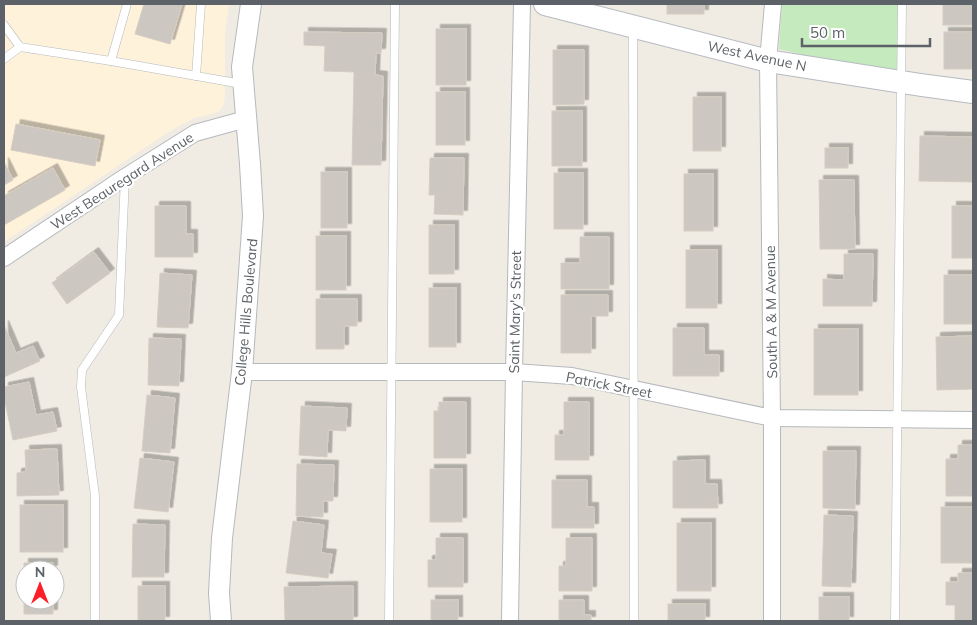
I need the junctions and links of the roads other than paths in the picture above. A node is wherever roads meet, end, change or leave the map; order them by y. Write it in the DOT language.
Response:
graph roads {
  1 [pos="127,4"];
  2 [pos="201,4"];
  3 [pos="250,4"];
  4 [pos="395,4"];
  5 [pos="522,4"];
  6 [pos="545,4"];
  7 [pos="773,4"];
  8 [pos="902,4"];
  9 [pos="4,24"];
  10 [pos="633,26"];
  11 [pos="20,47"];
  12 [pos="4,59"];
  13 [pos="111,61"];
  14 [pos="768,61"];
  15 [pos="196,76"];
  16 [pos="901,82"];
  17 [pos="244,84"];
  18 [pos="973,92"];
  19 [pos="246,119"];
  20 [pos="125,177"];
  21 [pos="4,258"];
  22 [pos="242,372"];
  23 [pos="391,372"];
  24 [pos="514,372"];
  25 [pos="634,389"];
  26 [pos="772,418"];
  27 [pos="898,419"];
  28 [pos="973,420"];
  29 [pos="94,621"];
  30 [pos="221,621"];
  31 [pos="389,621"];
  32 [pos="510,621"];
  33 [pos="634,621"];
  34 [pos="772,621"];
  35 [pos="895,621"];
  1 -- 13 [label="lane"];
  2 -- 15 [label="lane"];
  3 -- 17 [label="street, College Hills Boulevard"];
  4 -- 23 [label="lane"];
  5 -- 24 [label="street, Saint Mary's Street"];
  6 -- 10 [label="main road, West Avenue N"];
  7 -- 14 [label="street, South A & M Avenue"];
  8 -- 16 [label="lane"];
  9 -- 11 [label="lane"];
  10 -- 14 [label="main road, West Avenue N"];
  10 -- 25 [label="lane"];
  11 -- 12 [label="lane"];
  11 -- 13 [label="lane"];
  13 -- 15 [label="lane"];
  14 -- 16 [label="main road, West Avenue N"];
  14 -- 26 [label="street, South A & M Avenue"];
  15 -- 17 [label="lane"];
  16 -- 18 [label="main road, West Avenue N"];
  16 -- 27 [label="lane"];
  17 -- 19 [label="street, College Hills Boulevard"];
  19 -- 20 [label="street, West Beauregard Avenue"];
  19 -- 22 [label="street, College Hills Boulevard"];
  20 -- 21 [label="street, West Beauregard Avenue"];
  20 -- 29 [label="lane"];
  22 -- 23 [label="street, Patrick Street"];
  22 -- 30 [label="street, College Hills Boulevard"];
  23 -- 24 [label="street, Patrick Street"];
  23 -- 31 [label="lane"];
  24 -- 25 [label="street, Patrick Street"];
  24 -- 32 [label="street, Saint Mary's Street"];
  25 -- 26 [label="street, Patrick Street"];
  25 -- 33 [label="lane"];
  26 -- 27 [label="street, Patrick Street"];
  26 -- 34 [label="street, South A & M Avenue"];
  27 -- 28 [label="street, Patrick Street"];
  27 -- 35 [label="lane"];
}
